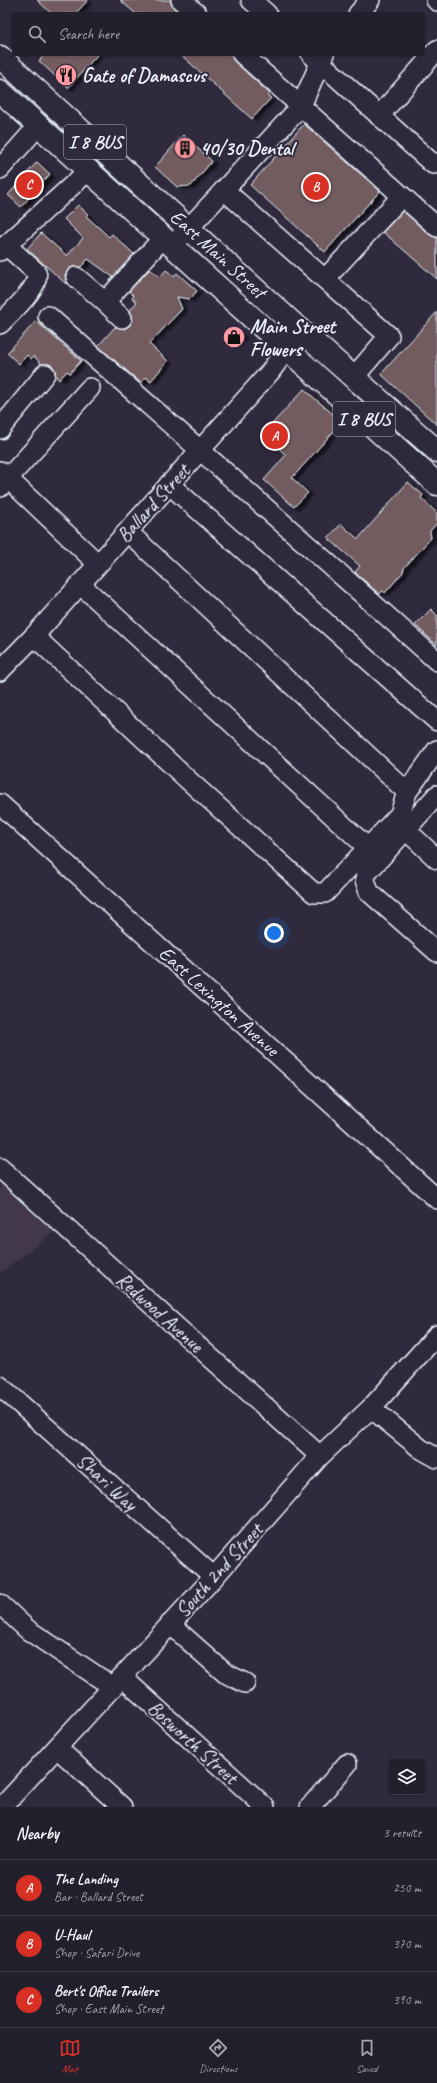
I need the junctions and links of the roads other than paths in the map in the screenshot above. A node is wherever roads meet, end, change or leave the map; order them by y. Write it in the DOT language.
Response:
graph roads {
  1 [pos="182,0"];
  2 [pos="370,0"];
  3 [pos="195,12"];
  4 [pos="360,12"];
  5 [pos="437,50"];
  6 [pos="244,56"];
  7 [pos="0,57"];
  8 [pos="318,57"];
  9 [pos="0,91"];
  10 [pos="301,106"];
  11 [pos="379,116"];
  12 [pos="38,126"];
  13 [pos="437,164"];
  14 [pos="0,169"];
  15 [pos="88,171"];
  16 [pos="224,190"];
  17 [pos="402,196"];
  18 [pos="437,227"];
  19 [pos="190,228"];
  20 [pos="167,243"];
  21 [pos="3,248"];
  22 [pos="76,277"];
  23 [pos="325,279"];
  24 [pos="105,302"];
  25 [pos="48,316"];
  26 [pos="122,318"];
  27 [pos="0,324"];
  28 [pos="300,330"];
  29 [pos="287,349"];
  30 [pos="45,374"];
  31 [pos="354,377"];
  32 [pos="90,388"];
  33 [pos="0,429"];
  34 [pos="200,451"];
  35 [pos="437,451"];
  36 [pos="3,479"];
  37 [pos="169,484"];
  38 [pos="437,484"];
  39 [pos="128,532"];
  40 [pos="98,564"];
  41 [pos="80,584"];
  42 [pos="34,636"];
  43 [pos="437,661"];
  44 [pos="0,671"];
  45 [pos="437,721"];
  46 [pos="437,750"];
  47 [pos="407,792"];
  48 [pos="435,801"];
  49 [pos="0,804"];
  50 [pos="406,830"];
  51 [pos="368,848"];
  52 [pos="437,859"];
  53 [pos="437,952"];
  54 [pos="0,1168"];
  55 [pos="437,1199"];
  56 [pos="437,1335"];
  57 [pos="0,1386"];
  58 [pos="371,1408"];
  59 [pos="320,1456"];
  60 [pos="437,1458"];
  61 [pos="214,1578"];
  62 [pos="0,1604"];
  63 [pos="170,1624"];
  64 [pos="117,1682"];
  65 [pos="245,1683"];
  66 [pos="57,1748"];
  67 [pos="347,1764"];
  68 [pos="2,1807"];
  69 [pos="122,1807"];
  70 [pos="265,1807"];
  71 [pos="310,1807"];
  1 -- 3 [label="street"];
  2 -- 4 [label="street"];
  5 -- 11 [label="street"];
  6 -- 10 [label="street"];
  7 -- 19 [label="main road, East Main Street / I 8 BUS"];
  8 -- 10 [label="street"];
  8 -- 11 [label="street"];
  9 -- 12 [label="main road, East Main Street / I 8 BUS"];
  10 -- 16 [label="street"];
  10 -- 17 [label="street"];
  11 -- 13 [label="street"];
  12 -- 14 [label="street"];
  12 -- 15 [label="main road, East Main Street / I 8 BUS"];
  15 -- 20 [label="main road, East Main Street / I 8 BUS"];
  15 -- 21 [label="street"];
  16 -- 19 [label="street"];
  16 -- 23 [label="street"];
  17 -- 18 [label="street"];
  17 -- 23 [label="street"];
  19 -- 20 [label="street"];
  19 -- 28 [label="main road, East Main Street / I 8 BUS"];
  20 -- 24 [label="street"];
  20 -- 29 [label="main road, East Main Street / I 8 BUS"];
  21 -- 27 [label="street"];
  22 -- 24 [label="street"];
  23 -- 31 [label="street"];
  24 -- 26 [label="street"];
  25 -- 34 [label="street"];
  28 -- 29 [label="street, Ballard Street"];
  28 -- 31 [label="main road, East Main Street / I 8 BUS"];
  29 -- 34 [label="street, Ballard Street"];
  29 -- 38 [label="main road, East Main Street / I 8 BUS"];
  30 -- 33 [label="street"];
  31 -- 35 [label="main road, East Main Street / I 8 BUS"];
  32 -- 36 [label="street"];
  34 -- 37 [label="street, Ballard Street"];
  34 -- 43 [label="street"];
  36 -- 40 [label="street"];
  37 -- 39 [label="street, Ballard Street"];
  37 -- 45 [label="street"];
  39 -- 40 [label="street, Ballard Street"];
  39 -- 47 [label="street"];
  40 -- 41 [label="street, Ballard Street"];
  41 -- 42 [label="street, Ballard Street"];
  41 -- 51 [label="street"];
  42 -- 44 [label="street, Ballard Street"];
  42 -- 51 [label="street"];
  46 -- 47 [label="street"];
  47 -- 51 [label="street"];
  48 -- 50 [label="street"];
  49 -- 55 [label="street, East Lexington Avenue"];
  50 -- 52 [label="street"];
  50 -- 53 [label="street"];
  54 -- 59 [label="street, Redwood Avenue"];
  56 -- 58 [label="street, South 2nd Street"];
  57 -- 61 [label="street, Shari Way"];
  58 -- 59 [label="street, South 2nd Street"];
  58 -- 60 [label="street"];
  59 -- 61 [label="street, South 2nd Street"];
  61 -- 63 [label="street, South 2nd Street"];
  62 -- 64 [label="street, Bosworth Street"];
  63 -- 64 [label="street, South 2nd Street"];
  63 -- 65 [label="street"];
  64 -- 66 [label="street, South 2nd Street"];
  64 -- 70 [label="street, Bosworth Street"];
  66 -- 68 [label="street, South 2nd Street"];
  66 -- 69 [label="street"];
  67 -- 71 [label="street"];
}
